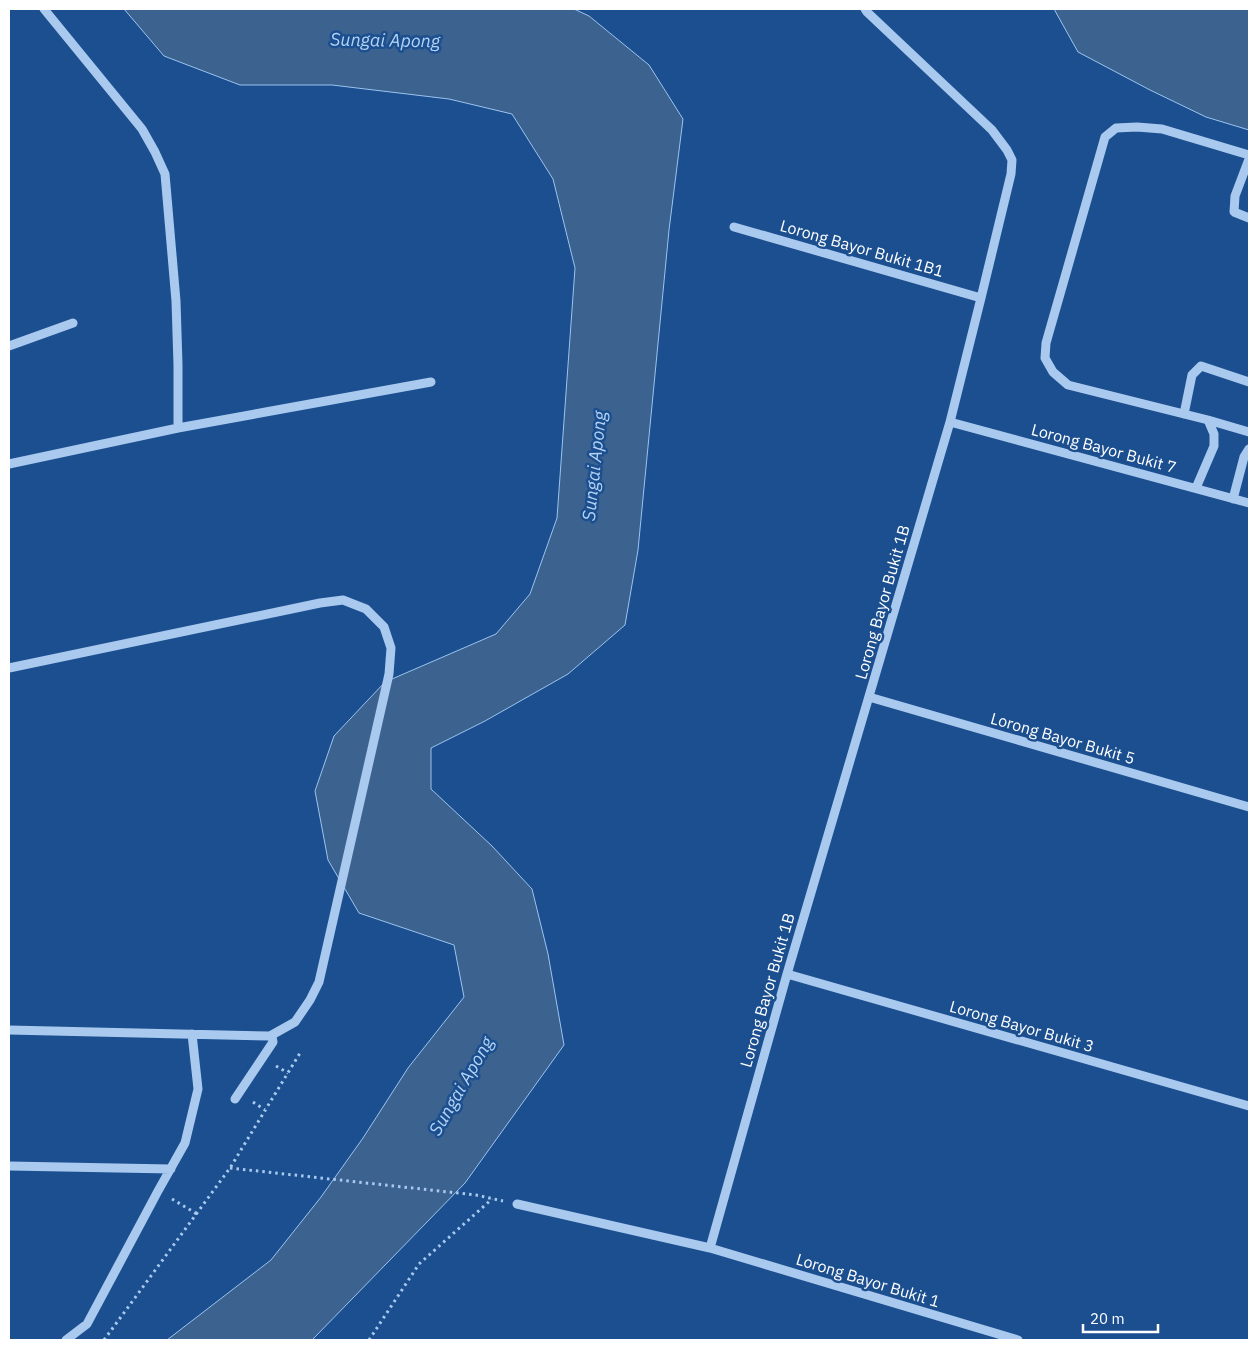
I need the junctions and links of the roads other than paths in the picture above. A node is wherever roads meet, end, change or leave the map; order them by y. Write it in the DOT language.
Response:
graph roads {
  1 [pos="44,9"];
  2 [pos="866,10"];
  3 [pos="1249,157"];
  4 [pos="1249,218"];
  5 [pos="734,226"];
  6 [pos="982,298"];
  7 [pos="73,323"];
  8 [pos="9,346"];
  9 [pos="431,382"];
  10 [pos="1249,382"];
  11 [pos="1184,414"];
  12 [pos="1208,420"];
  13 [pos="950,422"];
  14 [pos="178,428"];
  15 [pos="1249,432"];
  16 [pos="1249,449"];
  17 [pos="9,464"];
  18 [pos="1196,488"];
  19 [pos="1233,499"];
  20 [pos="1249,503"];
  21 [pos="9,668"];
  22 [pos="869,697"];
  23 [pos="1249,808"];
  24 [pos="787,974"];
  25 [pos="9,1030"];
  26 [pos="192,1034"];
  27 [pos="270,1036"];
  28 [pos="235,1099"];
  29 [pos="1249,1106"];
  30 [pos="9,1166"];
  31 [pos="170,1169"];
  32 [pos="517,1204"];
  33 [pos="710,1248"];
  34 [pos="66,1340"];
  35 [pos="1018,1340"];
  1 -- 14 [label="street"];
  2 -- 6 [label="street, Lorong Bayor Bukit 1B"];
  3 -- 4 [label="street"];
  3 -- 11 [label="street"];
  5 -- 6 [label="street, Lorong Bayor Bukit 1B1"];
  6 -- 13 [label="street, Lorong Bayor Bukit 1B"];
  7 -- 8 [label="street"];
  9 -- 14 [label="street"];
  10 -- 11 [label="street"];
  11 -- 12 [label="street"];
  12 -- 15 [label="street"];
  12 -- 18 [label="street"];
  13 -- 18 [label="street, Lorong Bayor Bukit 7"];
  13 -- 22 [label="street, Lorong Bayor Bukit 1B"];
  14 -- 17 [label="street"];
  16 -- 19 [label="street"];
  18 -- 19 [label="street, Lorong Bayor Bukit 7"];
  19 -- 20 [label="street, Lorong Bayor Bukit 7"];
  21 -- 27 [label="street"];
  22 -- 23 [label="street, Lorong Bayor Bukit 5"];
  22 -- 24 [label="street, Lorong Bayor Bukit 1B"];
  24 -- 29 [label="street, Lorong Bayor Bukit 3"];
  24 -- 33 [label="street, Lorong Bayor Bukit 1B"];
  25 -- 26 [label="street"];
  26 -- 27 [label="street"];
  26 -- 31 [label="street"];
  27 -- 28 [label="street"];
  30 -- 31 [label="street"];
  31 -- 34 [label="street"];
  32 -- 33 [label="street, Lorong Bayor Bukit 1"];
  33 -- 35 [label="street, Lorong Bayor Bukit 1"];
}
